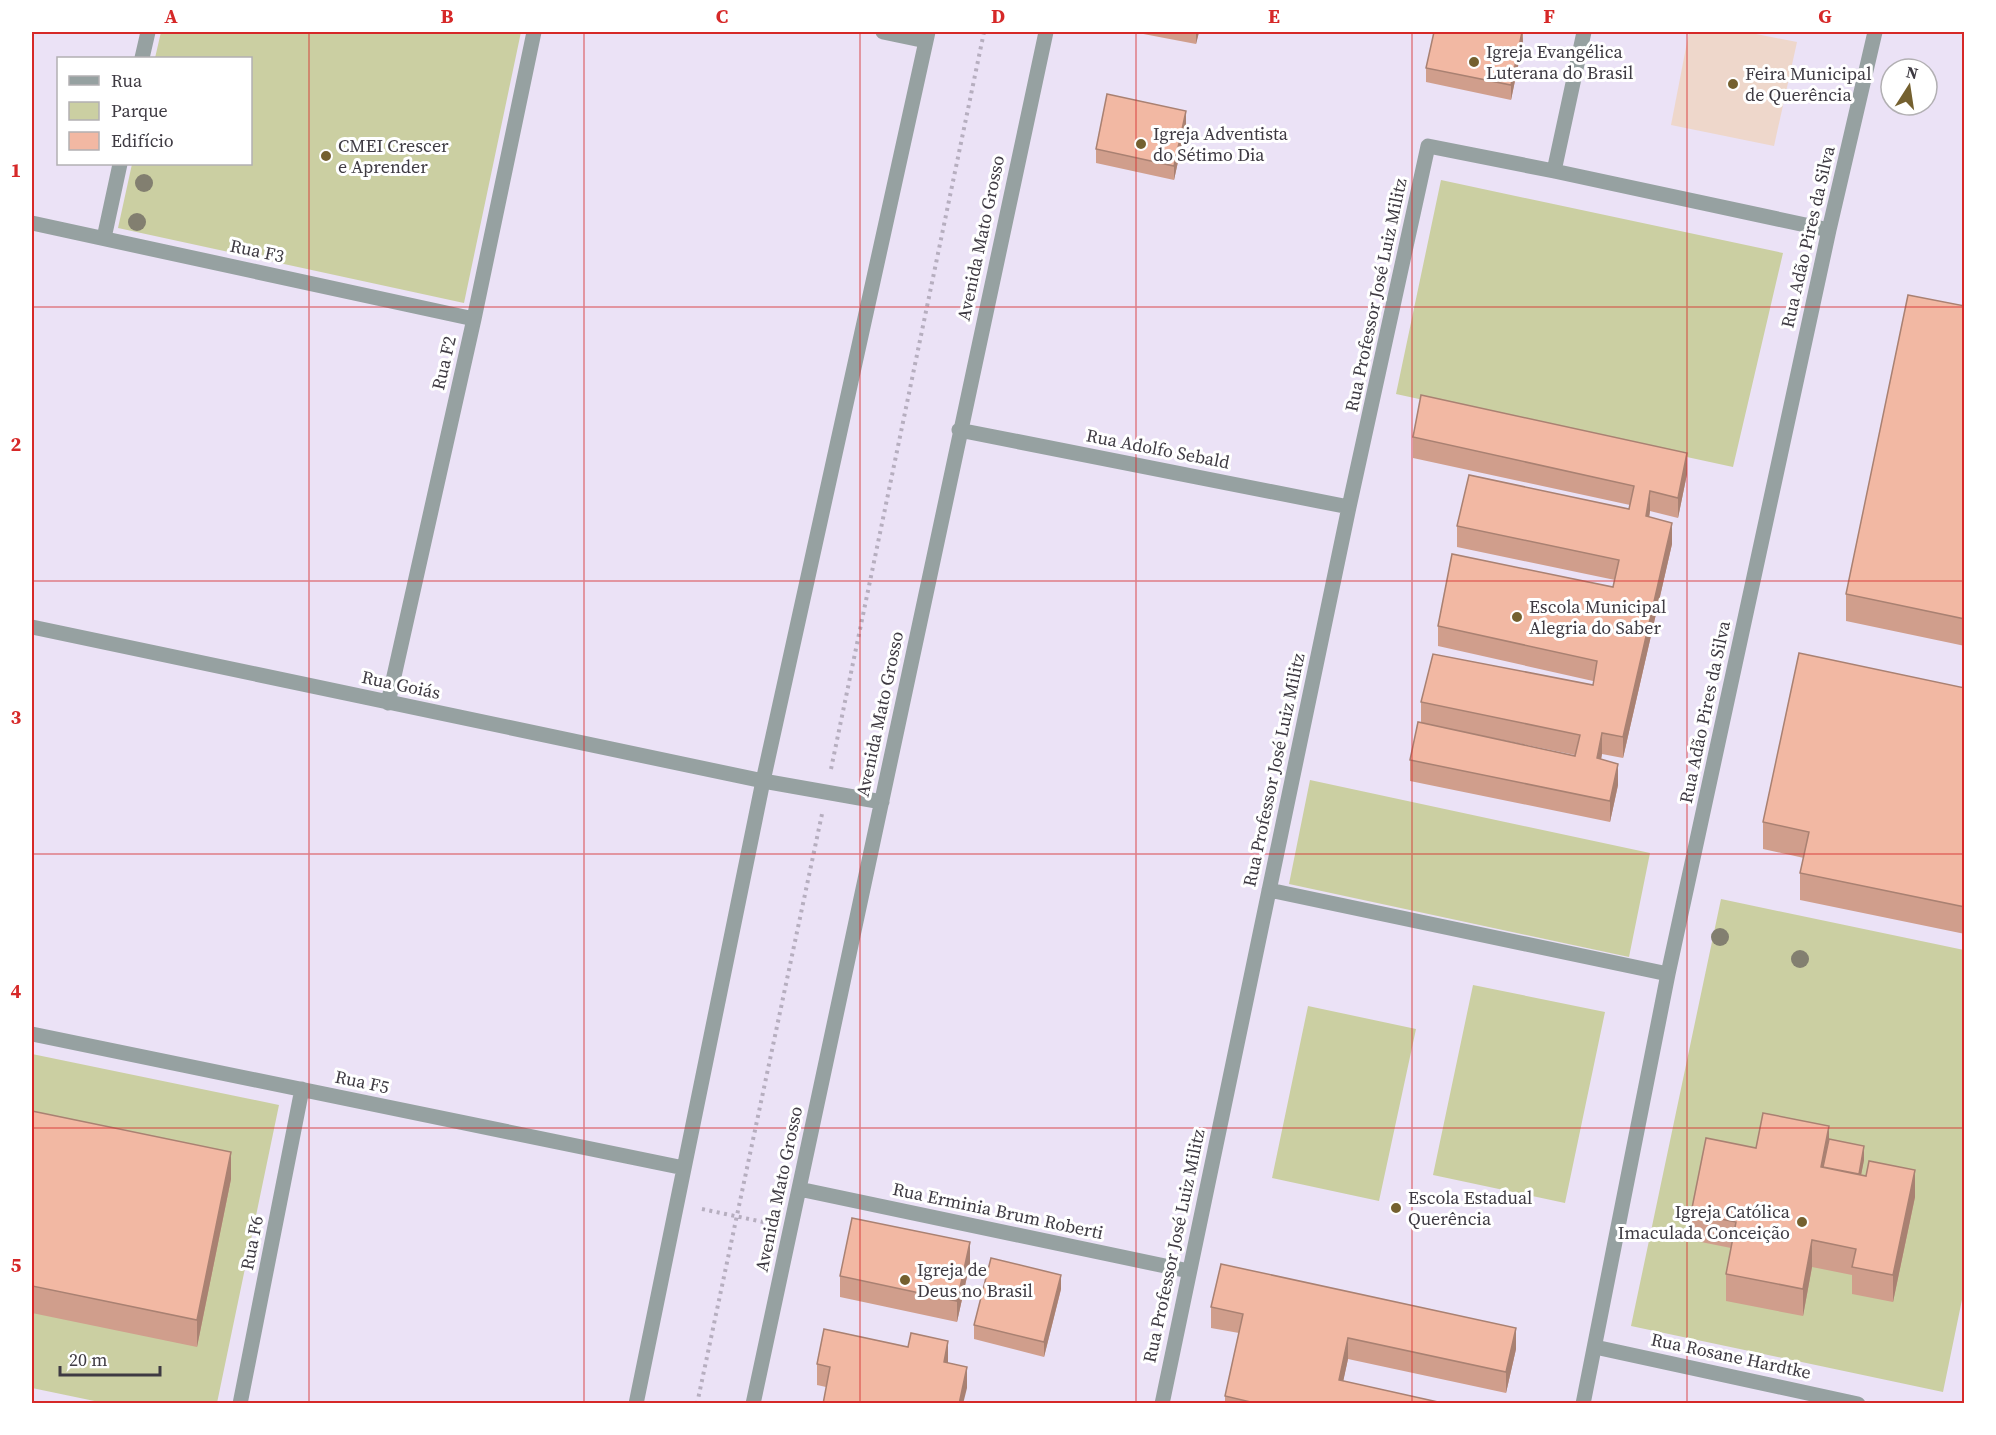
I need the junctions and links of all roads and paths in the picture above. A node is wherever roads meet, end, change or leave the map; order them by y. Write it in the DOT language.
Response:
graph roads {
  1 [pos="148,32"];
  2 [pos="534,32"];
  3 [pos="883,32"];
  4 [pos="984,32"];
  5 [pos="1046,32"];
  6 [pos="1584,32"];
  7 [pos="1875,32"];
  8 [pos="927,36"];
  9 [pos="142,57"];
  10 [pos="120,165"];
  11 [pos="1554,171"];
  12 [pos="32,223"];
  13 [pos="1829,230"];
  14 [pos="104,238"];
  15 [pos="474,319"];
  16 [pos="959,430"];
  17 [pos="1349,507"];
  18 [pos="32,627"];
  19 [pos="388,703"];
  20 [pos="763,781"];
  21 [pos="826,792"];
  22 [pos="882,802"];
  23 [pos="1269,890"];
  24 [pos="1668,974"];
  25 [pos="32,1034"];
  26 [pos="302,1089"];
  27 [pos="684,1168"];
  28 [pos="799,1189"];
  29 [pos="677,1203"];
  30 [pos="737,1216"];
  31 [pos="791,1227"];
  32 [pos="1189,1271"];
  33 [pos="1595,1347"];
  34 [pos="240,1404"];
  35 [pos="636,1404"];
  36 [pos="697,1404"];
  37 [pos="753,1404"];
  38 [pos="1162,1404"];
  39 [pos="1583,1404"];
  40 [pos="1858,1404"];
  1 -- 9 [label="street"];
  2 -- 15 [label="street, Rua F2"];
  3 -- 8 [label="street"];
  4 -- 21 [label="path"];
  5 -- 16 [label="street, Avenida Mato Grosso"];
  6 -- 11 [label="street"];
  7 -- 13 [label="street, Rua Adão Pires da Silva"];
  8 -- 20 [label="street"];
  10 -- 14 [label="street"];
  11 -- 13 [label="street"];
  11 -- 17 [label="street, Rua Professor José Luiz Militz"];
  12 -- 14 [label="street, Rua F3"];
  13 -- 24 [label="street, Rua Adão Pires da Silva"];
  14 -- 15 [label="street, Rua F3"];
  15 -- 19 [label="street, Rua F2"];
  16 -- 17 [label="street, Rua Adolfo Sebald"];
  16 -- 22 [label="street, Avenida Mato Grosso"];
  17 -- 23 [label="street, Rua Professor José Luiz Militz"];
  18 -- 19 [label="street, Rua Goiás"];
  19 -- 20 [label="street, Rua Goiás"];
  20 -- 21 [label="street, Rua Goiás"];
  20 -- 27 [label="street"];
  21 -- 22 [label="street, Rua Goiás"];
  21 -- 30 [label="path"];
  22 -- 28 [label="street, Avenida Mato Grosso"];
  23 -- 24 [label="street"];
  23 -- 32 [label="street, Rua Professor José Luiz Militz"];
  24 -- 33 [label="street, Rua Adão Pires da Silva"];
  25 -- 26 [label="street, Rua F5"];
  26 -- 27 [label="street, Rua F5"];
  26 -- 34 [label="street, Rua F6"];
  27 -- 29 [label="street"];
  28 -- 31 [label="street, Avenida Mato Grosso"];
  28 -- 32 [label="street, Rua Erminia Brum Roberti"];
  29 -- 30 [label="path"];
  29 -- 35 [label="street"];
  30 -- 31 [label="path"];
  30 -- 36 [label="path"];
  31 -- 37 [label="street, Avenida Mato Grosso"];
  32 -- 38 [label="street, Rua Professor José Luiz Militz"];
  33 -- 39 [label="street, Rua Adão Pires da Silva"];
  33 -- 40 [label="street, Rua Rosane Hardtke"];
}
